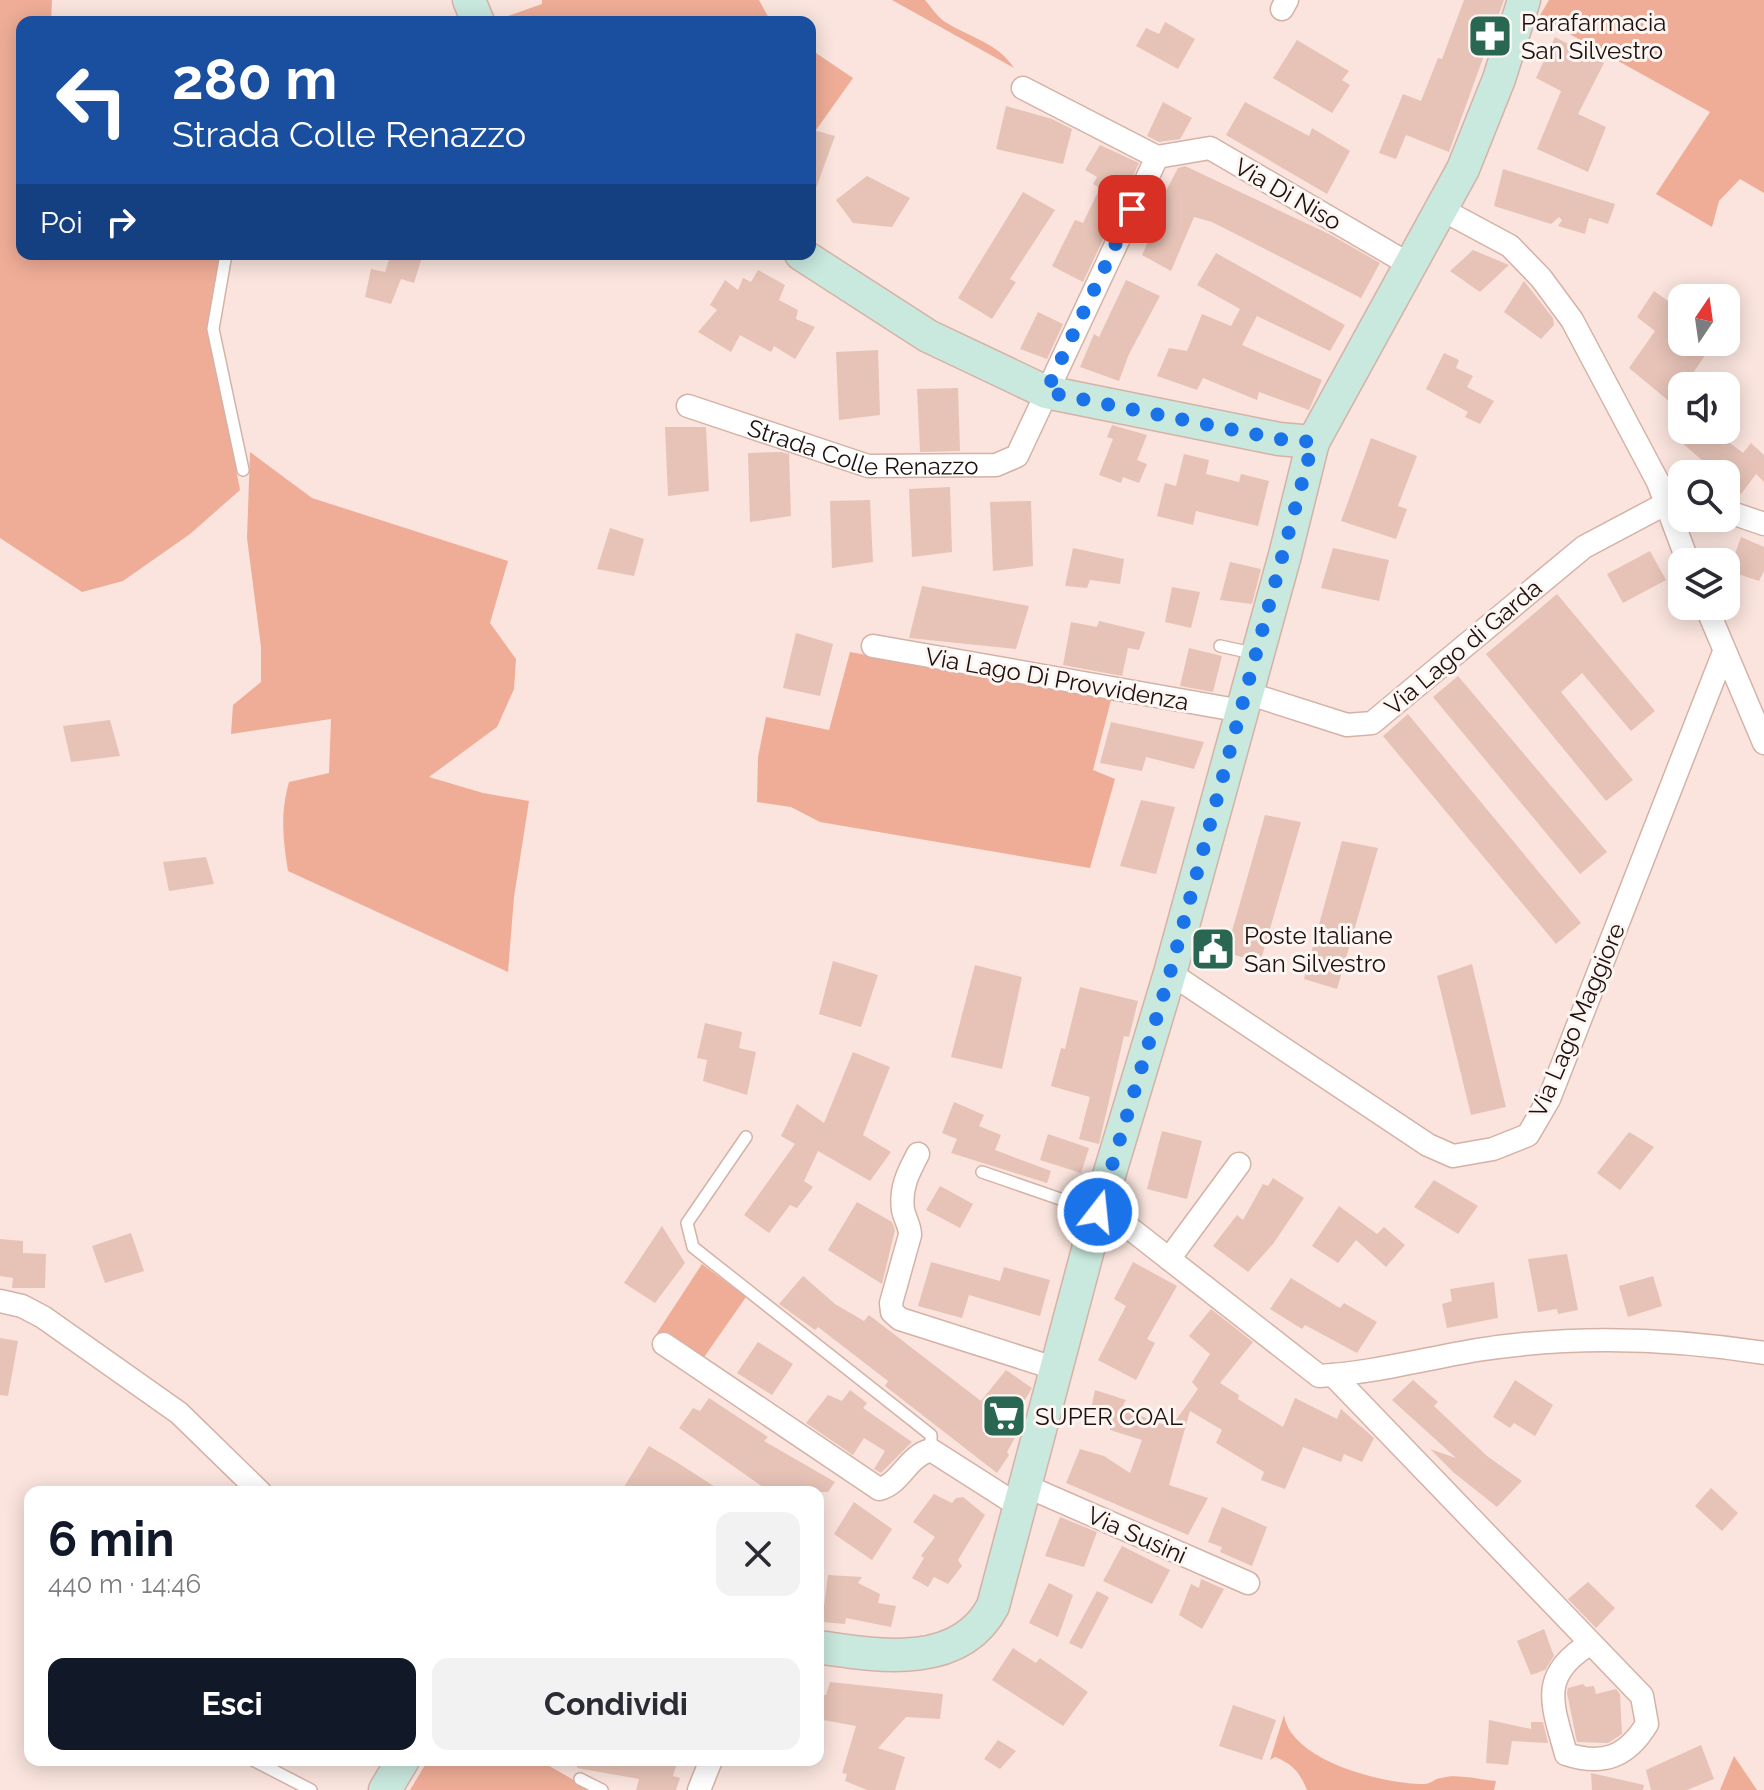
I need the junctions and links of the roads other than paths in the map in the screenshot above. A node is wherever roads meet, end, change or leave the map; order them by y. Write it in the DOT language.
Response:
graph roads {
  1 [pos="1524,0"];
  2 [pos="1023,88"];
  3 [pos="1157,157"];
  4 [pos="1443,210"];
  5 [pos="225,260"];
  6 [pos="810,260"];
  7 [pos="1412,266"];
  8 [pos="1046,392"];
  9 [pos="688,406"];
  10 [pos="1313,442"];
  11 [pos="243,470"];
  12 [pos="1668,492"];
  13 [pos="1668,501"];
  14 [pos="1740,516"];
  15 [pos="1764,524"];
  16 [pos="1711,620"];
  17 [pos="873,646"];
  18 [pos="1220,646"];
  19 [pos="1724,652"];
  20 [pos="1258,654"];
  21 [pos="1245,702"];
  22 [pos="1764,743"];
  23 [pos="1170,973"];
  24 [pos="746,1137"];
  25 [pos="918,1154"];
  26 [pos="1239,1164"];
  27 [pos="982,1172"];
  28 [pos="1098,1212"];
  29 [pos="1169,1259"];
  30 [pos="0,1301"];
  31 [pos="664,1344"];
  32 [pos="1764,1353"];
  33 [pos="1057,1369"];
  34 [pos="1333,1375"];
  35 [pos="931,1450"];
  36 [pos="254,1486"];
  37 [pos="1024,1495"];
  38 [pos="1248,1583"];
  39 [pos="1591,1643"];
  40 [pos="824,1647"];
  41 [pos="265,1766"];
  42 [pos="399,1766"];
  43 [pos="709,1766"];
  44 [pos="580,1779"];
  45 [pos="311,1790"];
  46 [pos="385,1790"];
  47 [pos="602,1790"];
  48 [pos="699,1790"];
  1 -- 4 [label="street"];
  2 -- 3 [label="street"];
  3 -- 7 [label="street, Via Di Niso"];
  3 -- 8 [label="street"];
  4 -- 7 [label="street"];
  4 -- 12 [label="street"];
  5 -- 11 [label="lane"];
  6 -- 8 [label="street"];
  7 -- 10 [label="street"];
  8 -- 9 [label="street, Strada Colle Renazzo"];
  8 -- 10 [label="street"];
  10 -- 20 [label="street"];
  13 -- 21 [label="street, Via Lago di Garda"];
  14 -- 15 [label="street"];
  16 -- 19 [label="street"];
  17 -- 21 [label="street, Via Lago Di Provvidenza"];
  18 -- 20 [label="lane"];
  19 -- 22 [label="street"];
  19 -- 23 [label="street, Via Lago Maggiore"];
  20 -- 21 [label="street"];
  21 -- 23 [label="street"];
  23 -- 28 [label="street"];
  24 -- 35 [label="lane"];
  25 -- 33 [label="street"];
  26 -- 29 [label="street"];
  27 -- 28 [label="lane"];
  28 -- 29 [label="street"];
  28 -- 33 [label="street"];
  29 -- 34 [label="street"];
  30 -- 36 [label="street"];
  31 -- 35 [label="street"];
  32 -- 34 [label="street"];
  33 -- 37 [label="street"];
  34 -- 39 [label="street"];
  35 -- 37 [label="street, Via Susini"];
  37 -- 38 [label="street, Via Susini"];
  37 -- 40 [label="street"];
  39 -- 39 [label="street"];
  41 -- 45 [label="lane"];
  42 -- 46 [label="street"];
  43 -- 48 [label="street"];
  44 -- 47 [label="lane"];
}
